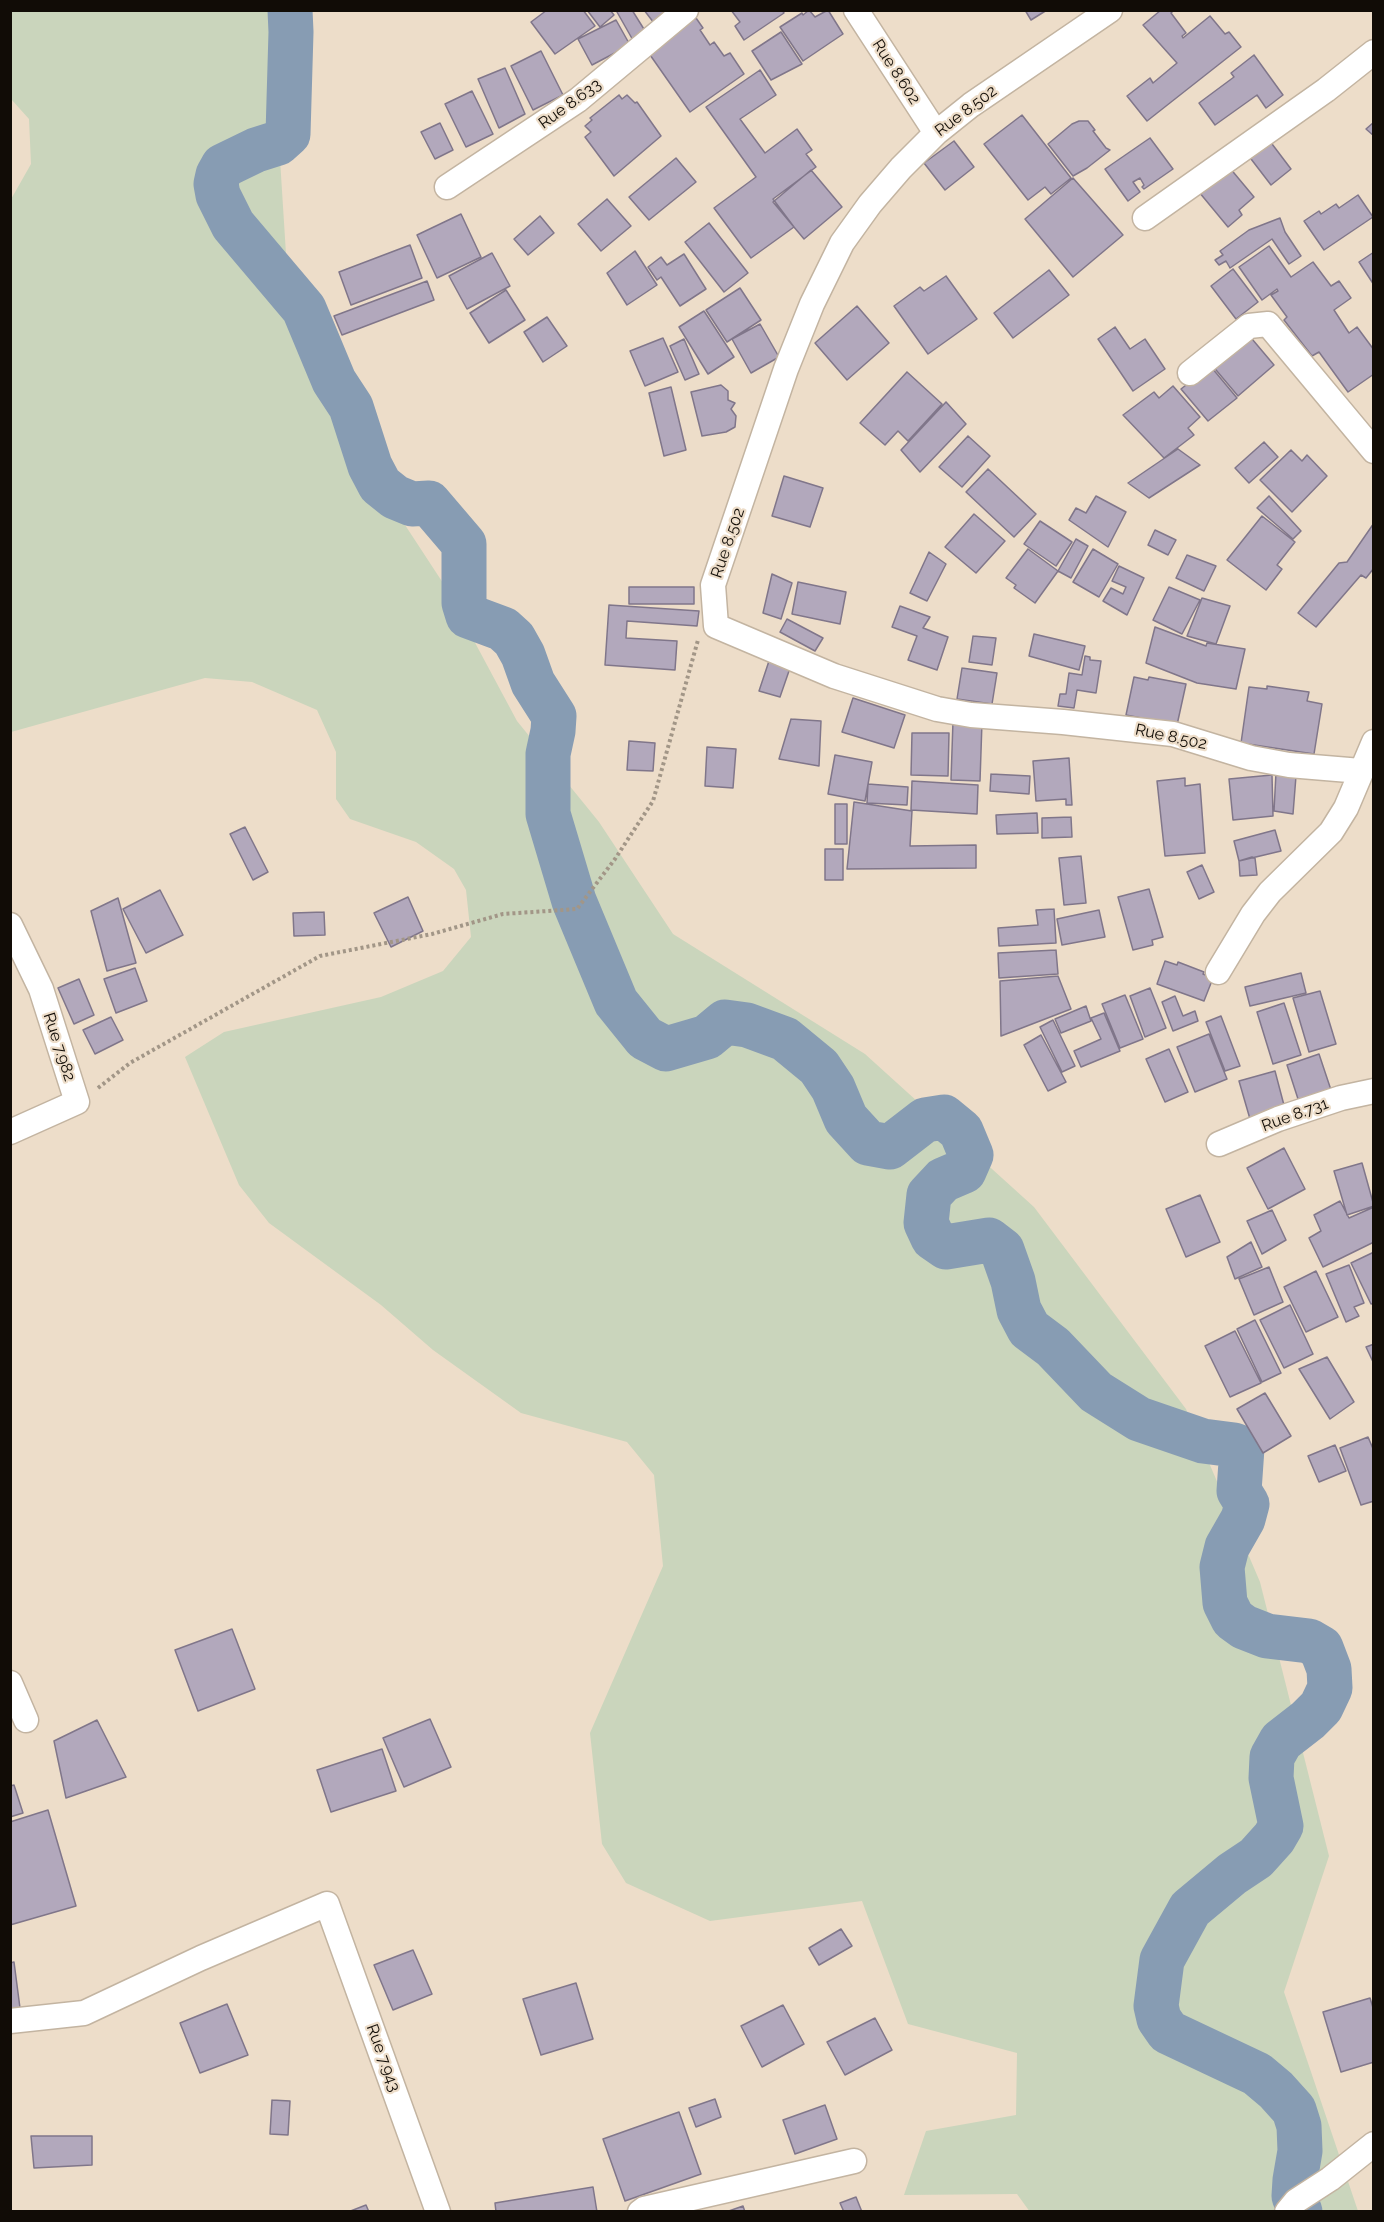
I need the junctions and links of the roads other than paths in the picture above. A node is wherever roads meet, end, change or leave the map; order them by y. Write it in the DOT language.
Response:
graph roads {
  1 [pos="686,10"];
  2 [pos="856,10"];
  3 [pos="1110,10"];
  4 [pos="1374,52"];
  5 [pos="936,133"];
  6 [pos="447,187"];
  7 [pos="1145,218"];
  8 [pos="1190,373"];
  9 [pos="1374,451"];
  10 [pos="1374,742"];
  11 [pos="1361,771"];
  12 [pos="10,925"];
  13 [pos="1218,972"];
  14 [pos="1374,1091"];
  15 [pos="10,1132"];
  16 [pos="1219,1144"];
  17 [pos="10,1683"];
  18 [pos="26,1720"];
  19 [pos="10,2021"];
  20 [pos="1374,2144"];
  21 [pos="854,2161"];
  22 [pos="438,2211"];
  23 [pos="640,2211"];
  24 [pos="1287,2211"];
  1 -- 6 [label="street, Rue 8.633"];
  2 -- 5 [label="street, Rue 8.602"];
  3 -- 5 [label="street, Rue 8.502"];
  4 -- 7 [label="street"];
  5 -- 11 [label="street, Rue 8.502"];
  8 -- 9 [label="street"];
  10 -- 11 [label="street"];
  11 -- 13 [label="street"];
  12 -- 15 [label="street, Rue 7.982"];
  14 -- 16 [label="street, Rue 8.731"];
  17 -- 18 [label="street"];
  19 -- 22 [label="street, Rue 7.943"];
  20 -- 24 [label="street"];
  21 -- 23 [label="street"];
}
